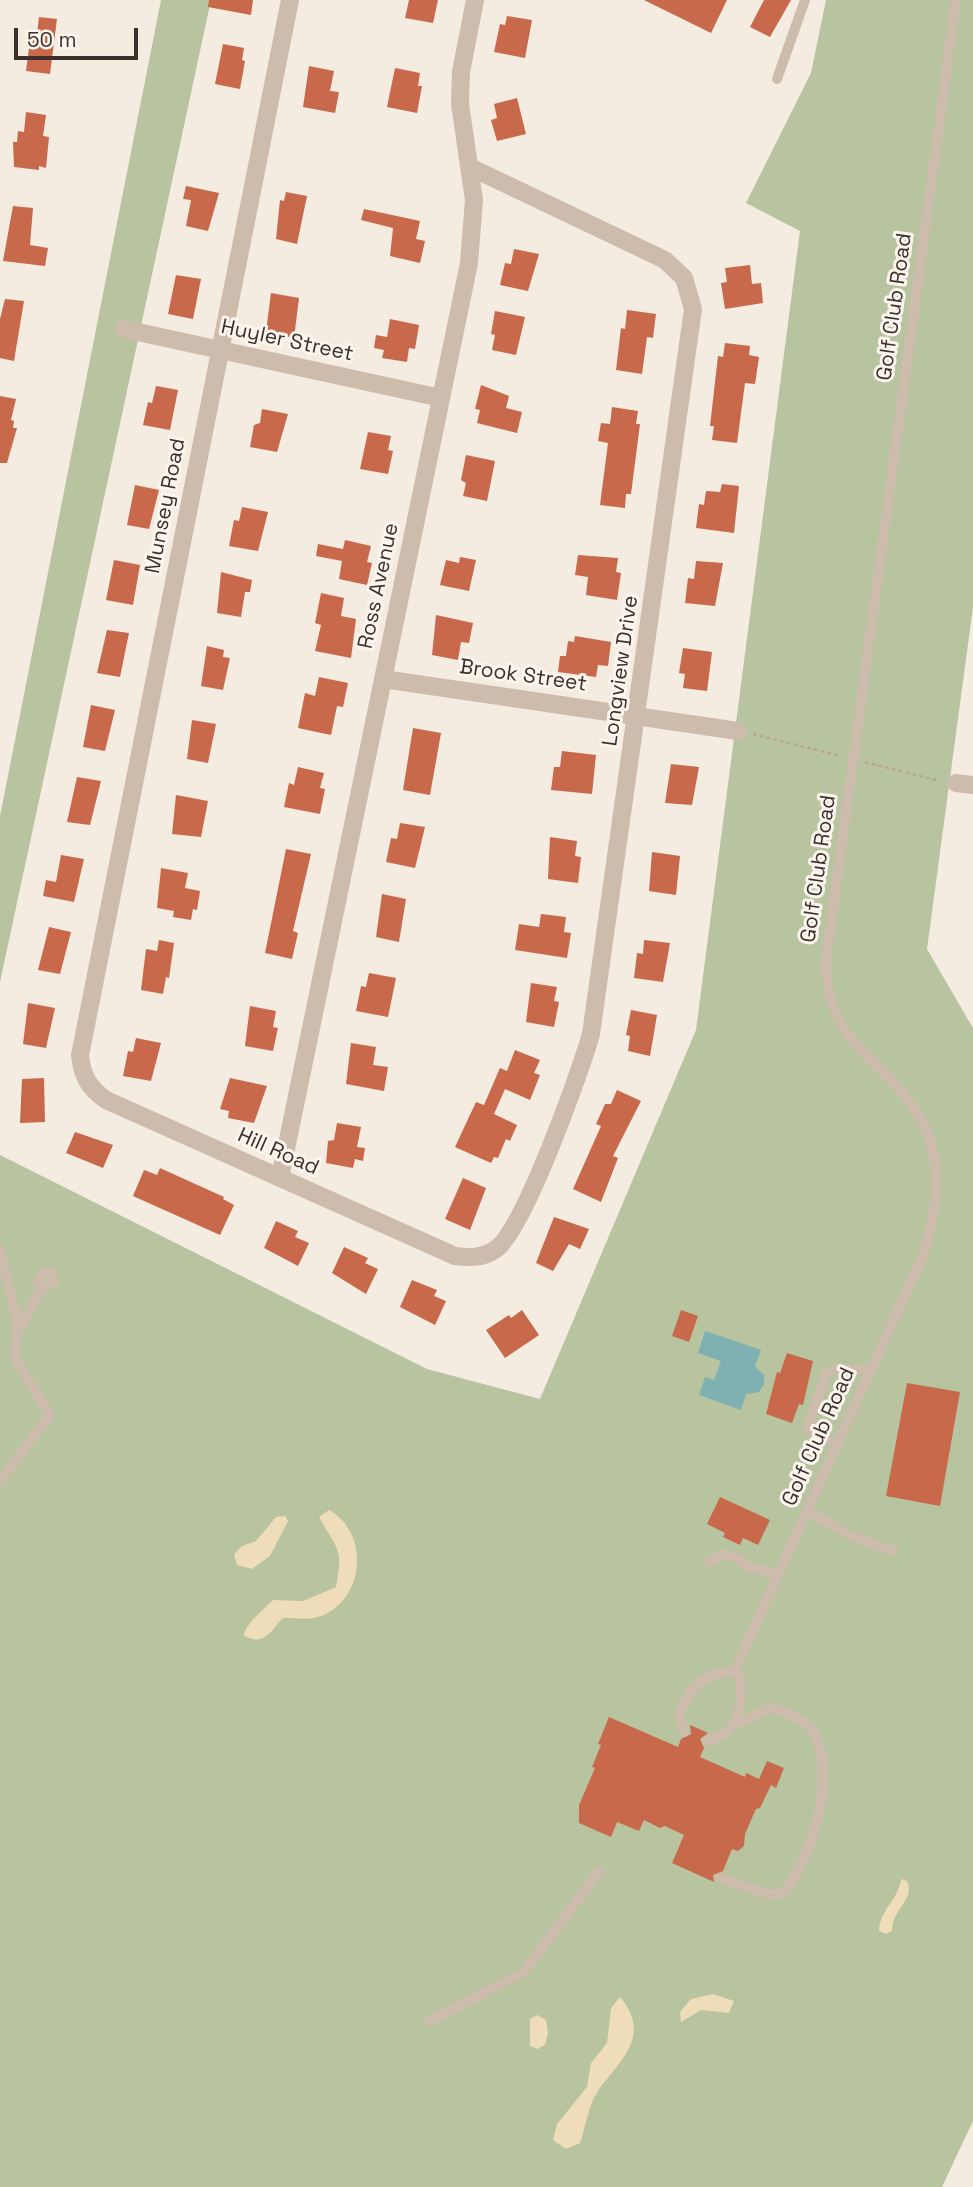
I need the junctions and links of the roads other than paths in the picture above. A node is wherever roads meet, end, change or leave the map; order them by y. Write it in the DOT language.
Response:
graph roads {
  1 [pos="290,0"];
  2 [pos="475,0"];
  3 [pos="805,0"];
  4 [pos="956,0"];
  5 [pos="777,79"];
  6 [pos="470,167"];
  7 [pos="124,329"];
  8 [pos="220,350"];
  9 [pos="441,398"];
  10 [pos="383,679"];
  11 [pos="638,716"];
  12 [pos="738,731"];
  13 [pos="88,1083"];
  14 [pos="281,1178"];
  15 [pos="0,1249"];
  16 [pos="455,1256"];
  17 [pos="42,1288"];
  18 [pos="16,1334"];
  19 [pos="871,1370"];
  20 [pos="837,1444"];
  21 [pos="0,1481"];
  22 [pos="807,1511"];
  23 [pos="894,1550"];
  24 [pos="710,1562"];
  25 [pos="778,1574"];
  26 [pos="734,1672"];
  27 [pos="734,1724"];
  28 [pos="684,1732"];
  29 [pos="707,1741"];
  30 [pos="599,1871"];
  31 [pos="720,1878"];
  32 [pos="429,2021"];
  1 -- 8 [label="street, Munsey Road"];
  2 -- 6 [label="street, Ross Avenue"];
  3 -- 5 [label="lane"];
  4 -- 19 [label="lane, Golf Club Road"];
  6 -- 9 [label="street, Ross Avenue"];
  6 -- 11 [label="street, Longview Drive"];
  7 -- 8 [label="street, Huyler Street"];
  8 -- 9 [label="street, Huyler Street"];
  8 -- 13 [label="street, Munsey Road"];
  9 -- 10 [label="street, Ross Avenue"];
  10 -- 11 [label="street, Brook Street"];
  10 -- 14 [label="street, Ross Avenue"];
  11 -- 12 [label="street, Brook Street"];
  11 -- 16 [label="street, Longview Drive"];
  13 -- 14 [label="street, Hill Road"];
  14 -- 16 [label="street, Hill Road"];
  15 -- 18 [label="lane"];
  17 -- 18 [label="lane"];
  18 -- 21 [label="lane"];
  19 -- 20 [label="lane, Golf Club Road"];
  19 -- 20 [label="lane"];
  20 -- 22 [label="lane, Golf Club Road"];
  22 -- 23 [label="lane"];
  22 -- 25 [label="lane, Golf Club Road"];
  24 -- 25 [label="lane"];
  25 -- 26 [label="lane, Golf Club Road"];
  26 -- 27 [label="lane"];
  26 -- 28 [label="lane"];
  27 -- 29 [label="lane"];
  27 -- 31 [label="lane"];
  30 -- 32 [label="lane"];
}
